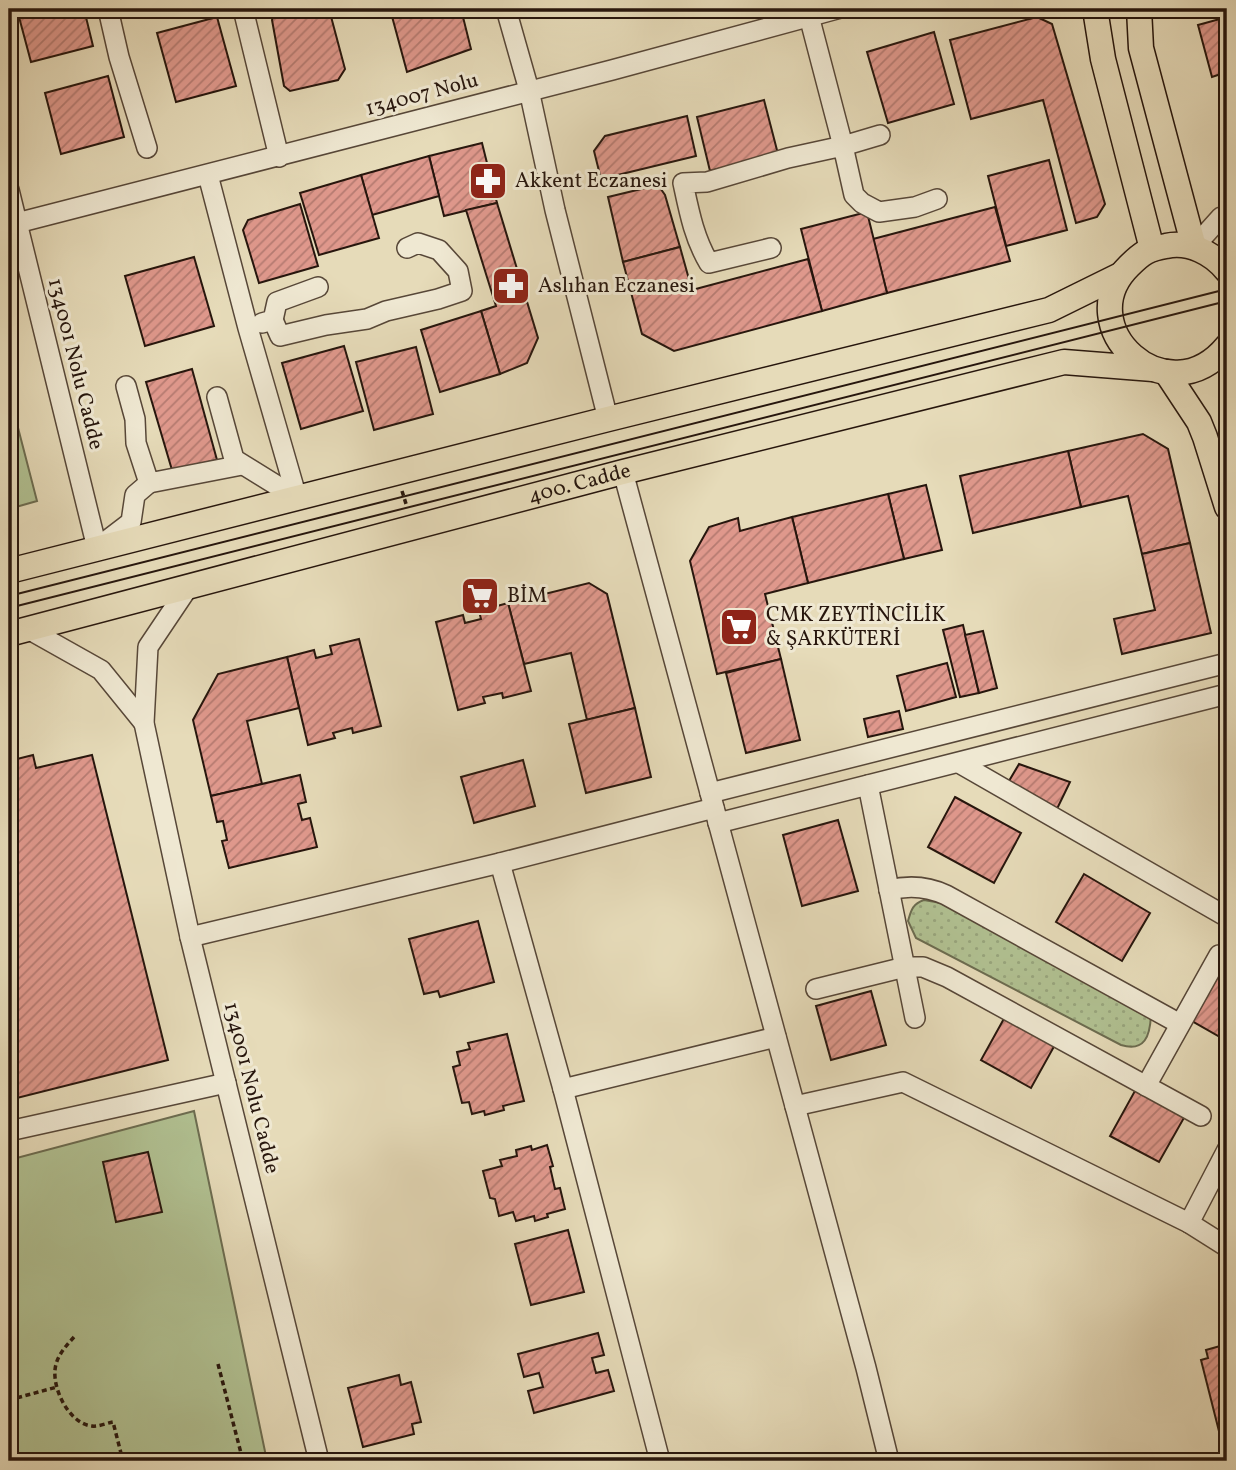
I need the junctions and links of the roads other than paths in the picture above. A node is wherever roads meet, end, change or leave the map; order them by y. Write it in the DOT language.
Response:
graph roads {
  1 [pos="108,9"];
  2 [pos="243,9"];
  3 [pos="506,9"];
  4 [pos="837,9"];
  5 [pos="1095,9"];
  6 [pos="1139,9"];
  7 [pos="809,16"];
  8 [pos="530,90"];
  9 [pos="880,135"];
  10 [pos="843,146"];
  11 [pos="147,148"];
  12 [pos="279,156"];
  13 [pos="208,175"];
  14 [pos="9,190"];
  15 [pos="937,199"];
  16 [pos="1227,216"];
  17 [pos="17,223"];
  18 [pos="1194,247"];
  19 [pos="407,248"];
  20 [pos="771,248"];
  21 [pos="1152,248"];
  22 [pos="1227,271"];
  23 [pos="1120,275"];
  24 [pos="318,287"];
  25 [pos="273,320"];
  26 [pos="248,328"];
  27 [pos="1227,346"];
  28 [pos="1160,371"];
  29 [pos="126,386"];
  30 [pos="217,397"];
  31 [pos="608,419"];
  32 [pos="242,465"];
  33 [pos="623,472"];
  34 [pos="149,483"];
  35 [pos="297,498"];
  36 [pos="1227,507"];
  37 [pos="97,548"];
  38 [pos="9,571"];
  39 [pos="189,586"];
  40 [pos="18,632"];
  41 [pos="1227,663"];
  42 [pos="1227,694"];
  43 [pos="144,723"];
  44 [pos="960,763"];
  45 [pos="867,785"];
  46 [pos="714,808"];
  47 [pos="500,863"];
  48 [pos="889,890"];
  49 [pos="1227,917"];
  50 [pos="190,937"];
  51 [pos="1219,956"];
  52 [pos="905,967"];
  53 [pos="816,989"];
  54 [pos="915,1018"];
  55 [pos="1180,1024"];
  56 [pos="776,1037"];
  57 [pos="226,1083"];
  58 [pos="1146,1086"];
  59 [pos="564,1089"];
  60 [pos="795,1106"];
  61 [pos="1201,1116"];
  62 [pos="9,1130"];
  63 [pos="1227,1150"];
  64 [pos="1189,1223"];
  65 [pos="1227,1247"];
  66 [pos="884,1460"];
  67 [pos="319,1461"];
  68 [pos="660,1461"];
  1 -- 11 [label="street"];
  2 -- 12 [label="street"];
  3 -- 8 [label="street"];
  4 -- 7 [label="street, 134007 Nolu"];
  5 -- 21 [label="main road"];
  6 -- 18 [label="main road"];
  7 -- 8 [label="street, 134007 Nolu"];
  7 -- 10 [label="street"];
  8 -- 12 [label="street, 134007 Nolu"];
  8 -- 31 [label="street"];
  9 -- 10 [label="street"];
  10 -- 15 [label="street"];
  10 -- 20 [label="street"];
  12 -- 13 [label="street, 134007 Nolu"];
  13 -- 17 [label="street, 134007 Nolu"];
  13 -- 26 [label="street"];
  14 -- 17 [label="street, 134001 Nolu Cadde"];
  16 -- 18 [label="street"];
  17 -- 37 [label="street, 134001 Nolu Cadde"];
  18 -- 21 [label="main road"];
  18 -- 22 [label="main road"];
  19 -- 25 [label="street"];
  21 -- 23 [label="main road"];
  23 -- 28 [label="main road"];
  23 -- 31 [label="main road"];
  24 -- 25 [label="street"];
  25 -- 26 [label="street"];
  26 -- 35 [label="street"];
  27 -- 28 [label="main road, 400. Cadde"];
  28 -- 33 [label="main road, 400. Cadde"];
  28 -- 36 [label="main road"];
  29 -- 34 [label="street"];
  30 -- 32 [label="street"];
  31 -- 35 [label="main road"];
  32 -- 34 [label="street"];
  32 -- 35 [label="street"];
  33 -- 39 [label="main road, 400. Cadde"];
  33 -- 46 [label="street"];
  34 -- 37 [label="street"];
  35 -- 37 [label="main road"];
  37 -- 38 [label="main road"];
  39 -- 40 [label="main road, 400. Cadde"];
  39 -- 43 [label="street, 134001 Nolu Cadde"];
  40 -- 43 [label="street, 134001 Nolu Cadde"];
  41 -- 46 [label="street"];
  42 -- 44 [label="street"];
  43 -- 50 [label="street, 134001 Nolu Cadde"];
  44 -- 45 [label="street"];
  44 -- 49 [label="street"];
  45 -- 46 [label="street"];
  45 -- 48 [label="street"];
  46 -- 47 [label="street"];
  46 -- 56 [label="street"];
  47 -- 50 [label="street"];
  47 -- 59 [label="street"];
  48 -- 52 [label="street"];
  48 -- 55 [label="street"];
  50 -- 57 [label="street, 134001 Nolu Cadde"];
  51 -- 55 [label="street"];
  52 -- 53 [label="street"];
  52 -- 54 [label="street"];
  52 -- 58 [label="street"];
  55 -- 58 [label="street"];
  56 -- 59 [label="street"];
  56 -- 60 [label="street"];
  57 -- 62 [label="street"];
  57 -- 67 [label="street, 134001 Nolu Cadde"];
  58 -- 61 [label="street"];
  59 -- 68 [label="street"];
  60 -- 64 [label="street"];
  60 -- 66 [label="street"];
  63 -- 64 [label="street"];
  64 -- 65 [label="street"];
}
